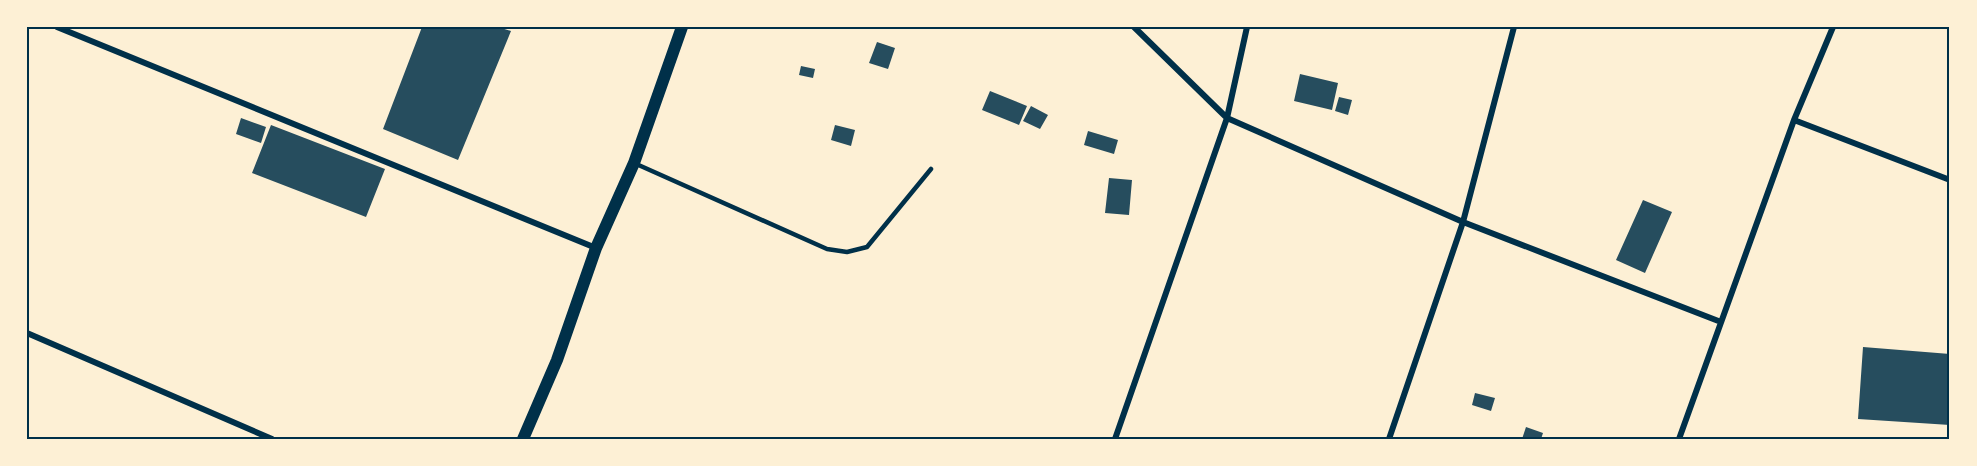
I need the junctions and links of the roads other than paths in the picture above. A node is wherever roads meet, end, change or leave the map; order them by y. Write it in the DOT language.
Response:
graph roads {
  1 [pos="57,27"];
  2 [pos="682,27"];
  3 [pos="1134,27"];
  4 [pos="1247,27"];
  5 [pos="1514,27"];
  6 [pos="1833,27"];
  7 [pos="1227,118"];
  8 [pos="1794,120"];
  9 [pos="634,163"];
  10 [pos="931,169"];
  11 [pos="1950,180"];
  12 [pos="1463,222"];
  13 [pos="596,248"];
  14 [pos="1721,322"];
  15 [pos="27,333"];
  16 [pos="272,439"];
  17 [pos="523,439"];
  18 [pos="1115,439"];
  19 [pos="1389,439"];
  20 [pos="1679,439"];
  1 -- 13 [label="street"];
  2 -- 9 [label="main road"];
  3 -- 7 [label="street"];
  4 -- 7 [label="street"];
  5 -- 12 [label="street"];
  6 -- 8 [label="street"];
  7 -- 12 [label="street"];
  7 -- 18 [label="street"];
  8 -- 11 [label="street"];
  8 -- 14 [label="street"];
  9 -- 10 [label="lane"];
  9 -- 13 [label="main road"];
  12 -- 14 [label="street"];
  12 -- 19 [label="street"];
  13 -- 17 [label="main road"];
  14 -- 20 [label="street"];
  15 -- 16 [label="street"];
}
